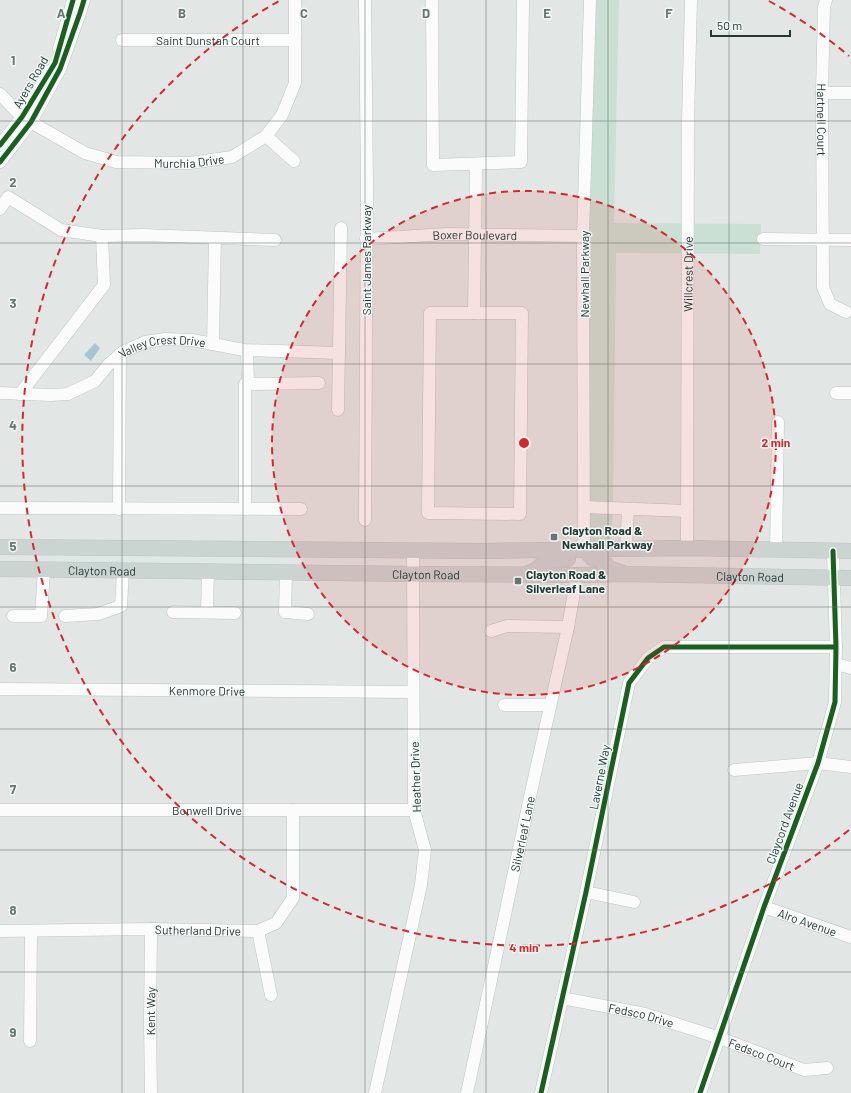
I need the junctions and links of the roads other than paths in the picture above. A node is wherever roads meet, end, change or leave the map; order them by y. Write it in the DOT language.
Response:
graph roads {
  1 [pos="73,0"];
  2 [pos="84,0"];
  3 [pos="295,0"];
  4 [pos="365,0"];
  5 [pos="432,0"];
  6 [pos="522,0"];
  7 [pos="590,0"];
  8 [pos="691,0"];
  9 [pos="826,0"];
  10 [pos="122,40"];
  11 [pos="295,40"];
  12 [pos="822,93"];
  13 [pos="851,93"];
  14 [pos="0,94"];
  15 [pos="26,119"];
  16 [pos="266,136"];
  17 [pos="0,145"];
  18 [pos="294,161"];
  19 [pos="0,162"];
  20 [pos="476,164"];
  21 [pos="0,209"];
  22 [pos="340,228"];
  23 [pos="475,234"];
  24 [pos="102,236"];
  25 [pos="584,236"];
  26 [pos="215,238"];
  27 [pos="366,239"];
  28 [pos="764,239"];
  29 [pos="275,240"];
  30 [pos="822,240"];
  31 [pos="851,240"];
  32 [pos="846,312"];
  33 [pos="474,313"];
  34 [pos="213,344"];
  35 [pos="247,351"];
  36 [pos="339,353"];
  37 [pos="120,354"];
  38 [pos="319,383"];
  39 [pos="248,384"];
  40 [pos="0,393"];
  41 [pos="836,393"];
  42 [pos="851,393"];
  43 [pos="20,394"];
  44 [pos="338,410"];
  45 [pos="778,422"];
  46 [pos="584,507"];
  47 [pos="0,508"];
  48 [pos="119,509"];
  49 [pos="245,509"];
  50 [pos="301,509"];
  51 [pos="628,509"];
  52 [pos="687,511"];
  53 [pos="365,520"];
  54 [pos="0,547"];
  55 [pos="626,548"];
  56 [pos="687,548"];
  57 [pos="584,549"];
  58 [pos="412,550"];
  59 [pos="776,550"];
  60 [pos="833,551"];
  61 [pos="851,551"];
  62 [pos="0,569"];
  63 [pos="44,570"];
  64 [pos="123,570"];
  65 [pos="208,572"];
  66 [pos="286,573"];
  67 [pos="413,574"];
  68 [pos="524,574"];
  69 [pos="626,574"];
  70 [pos="577,575"];
  71 [pos="834,578"];
  72 [pos="851,578"];
  73 [pos="173,612"];
  74 [pos="207,612"];
  75 [pos="235,613"];
  76 [pos="308,614"];
  77 [pos="13,616"];
  78 [pos="65,616"];
  79 [pos="568,627"];
  80 [pos="491,631"];
  81 [pos="836,647"];
  82 [pos="836,664"];
  83 [pos="851,668"];
  84 [pos="0,690"];
  85 [pos="413,692"];
  86 [pos="504,705"];
  87 [pos="550,705"];
  88 [pos="818,763"];
  89 [pos="851,767"];
  90 [pos="734,770"];
  91 [pos="0,810"];
  92 [pos="293,810"];
  93 [pos="414,810"];
  94 [pos="586,892"];
  95 [pos="634,902"];
  96 [pos="764,906"];
  97 [pos="151,930"];
  98 [pos="0,931"];
  99 [pos="31,931"];
  100 [pos="258,931"];
  101 [pos="851,938"];
  102 [pos="272,995"];
  103 [pos="562,998"];
  104 [pos="720,1038"];
  105 [pos="30,1042"];
  106 [pos="827,1068"];
  107 [pos="151,1093"];
  108 [pos="375,1093"];
  109 [pos="467,1093"];
  110 [pos="541,1093"];
  111 [pos="700,1093"];
  1 -- 15 [label="street, Ayers Road"];
  2 -- 15 [label="street, Ayers Road"];
  3 -- 11 [label="street, Murchia Drive"];
  4 -- 27 [label="street, Saint James Parkway"];
  5 -- 20 [label="street"];
  6 -- 20 [label="street"];
  7 -- 25 [label="street, Newhall Parkway"];
  8 -- 52 [label="street, Willcrest Drive"];
  9 -- 12 [label="street, Hartnell Court"];
  10 -- 11 [label="street, Saint Dunstan Court"];
  11 -- 16 [label="street, Murchia Drive"];
  12 -- 13 [label="street"];
  12 -- 30 [label="street, Hartnell Court"];
  14 -- 15 [label="street, Murchia Drive"];
  15 -- 16 [label="street, Murchia Drive"];
  15 -- 17 [label="street, Ayers Road"];
  15 -- 19 [label="street, Ayers Road"];
  16 -- 18 [label="street"];
  20 -- 23 [label="street"];
  21 -- 24 [label="street"];
  22 -- 36 [label="street"];
  23 -- 25 [label="street, Boxer Boulevard"];
  23 -- 27 [label="street, Boxer Boulevard"];
  23 -- 33 [label="street"];
  24 -- 26 [label="street"];
  24 -- 43 [label="street"];
  25 -- 46 [label="street, Newhall Parkway"];
  26 -- 29 [label="street"];
  26 -- 34 [label="street"];
  27 -- 53 [label="street, Saint James Parkway"];
  28 -- 30 [label="street"];
  30 -- 31 [label="street"];
  30 -- 32 [label="street, Hartnell Court"];
  33 -- 33 [label="street"];
  34 -- 35 [label="street, Valley Crest Drive"];
  34 -- 37 [label="street, Valley Crest Drive"];
  35 -- 36 [label="street, Valley Crest Drive"];
  35 -- 39 [label="street"];
  36 -- 44 [label="street"];
  37 -- 43 [label="street, Valley Crest Drive"];
  37 -- 48 [label="street"];
  38 -- 39 [label="street"];
  39 -- 49 [label="street"];
  40 -- 43 [label="street, Valley Crest Drive"];
  41 -- 42 [label="street"];
  45 -- 59 [label="street"];
  46 -- 51 [label="street"];
  46 -- 57 [label="street, Newhall Parkway"];
  47 -- 48 [label="street"];
  48 -- 49 [label="street"];
  49 -- 50 [label="street"];
  51 -- 52 [label="street"];
  51 -- 55 [label="street"];
  52 -- 56 [label="street, Willcrest Drive"];
  54 -- 58 [label="main road, Clayton Road"];
  55 -- 56 [label="main road, Clayton Road"];
  55 -- 57 [label="main road, Clayton Road"];
  56 -- 59 [label="main road, Clayton Road"];
  57 -- 58 [label="main road, Clayton Road"];
  57 -- 68 [label="main road"];
  57 -- 69 [label="main road"];
  58 -- 67 [label="street, Heather Drive"];
  59 -- 60 [label="main road, Clayton Road"];
  60 -- 61 [label="main road, Clayton Road"];
  60 -- 71 [label="street, Claycord Avenue"];
  62 -- 63 [label="main road, Clayton Road"];
  63 -- 64 [label="main road, Clayton Road"];
  63 -- 77 [label="street"];
  64 -- 65 [label="main road, Clayton Road"];
  64 -- 78 [label="street"];
  65 -- 66 [label="main road, Clayton Road"];
  65 -- 74 [label="street"];
  66 -- 67 [label="main road, Clayton Road"];
  66 -- 76 [label="street"];
  67 -- 68 [label="main road, Clayton Road"];
  67 -- 85 [label="street, Heather Drive"];
  68 -- 70 [label="main road, Clayton Road"];
  69 -- 70 [label="main road, Clayton Road"];
  69 -- 71 [label="main road, Clayton Road"];
  70 -- 79 [label="street, Silverleaf Lane"];
  71 -- 72 [label="main road, Clayton Road"];
  71 -- 81 [label="street, Claycord Avenue"];
  73 -- 74 [label="street"];
  74 -- 75 [label="street"];
  79 -- 80 [label="street"];
  79 -- 87 [label="street, Silverleaf Lane"];
  81 -- 82 [label="street, Claycord Avenue"];
  81 -- 94 [label="street, Laverne Way"];
  82 -- 83 [label="street"];
  82 -- 88 [label="street, Claycord Avenue"];
  84 -- 85 [label="street, Kenmore Drive"];
  85 -- 93 [label="street, Heather Drive"];
  86 -- 87 [label="street"];
  87 -- 109 [label="street, Silverleaf Lane"];
  88 -- 89 [label="street"];
  88 -- 90 [label="street"];
  88 -- 96 [label="street, Claycord Avenue"];
  91 -- 92 [label="street, Bonwell Drive"];
  92 -- 93 [label="street, Bonwell Drive"];
  92 -- 100 [label="street, Sutherland Drive"];
  93 -- 108 [label="street, Heather Drive"];
  94 -- 95 [label="street"];
  94 -- 103 [label="street, Laverne Way"];
  96 -- 101 [label="street, Alro Avenue"];
  96 -- 104 [label="street, Claycord Avenue"];
  97 -- 99 [label="street, Sutherland Drive"];
  97 -- 100 [label="street, Sutherland Drive"];
  97 -- 107 [label="street, Kent Way"];
  98 -- 99 [label="street, Sutherland Drive"];
  99 -- 105 [label="street"];
  100 -- 102 [label="street"];
  103 -- 104 [label="street, Fedsco Drive"];
  103 -- 110 [label="street, Laverne Way"];
  104 -- 106 [label="street, Fedsco Court"];
  104 -- 111 [label="street, Claycord Avenue"];
}
